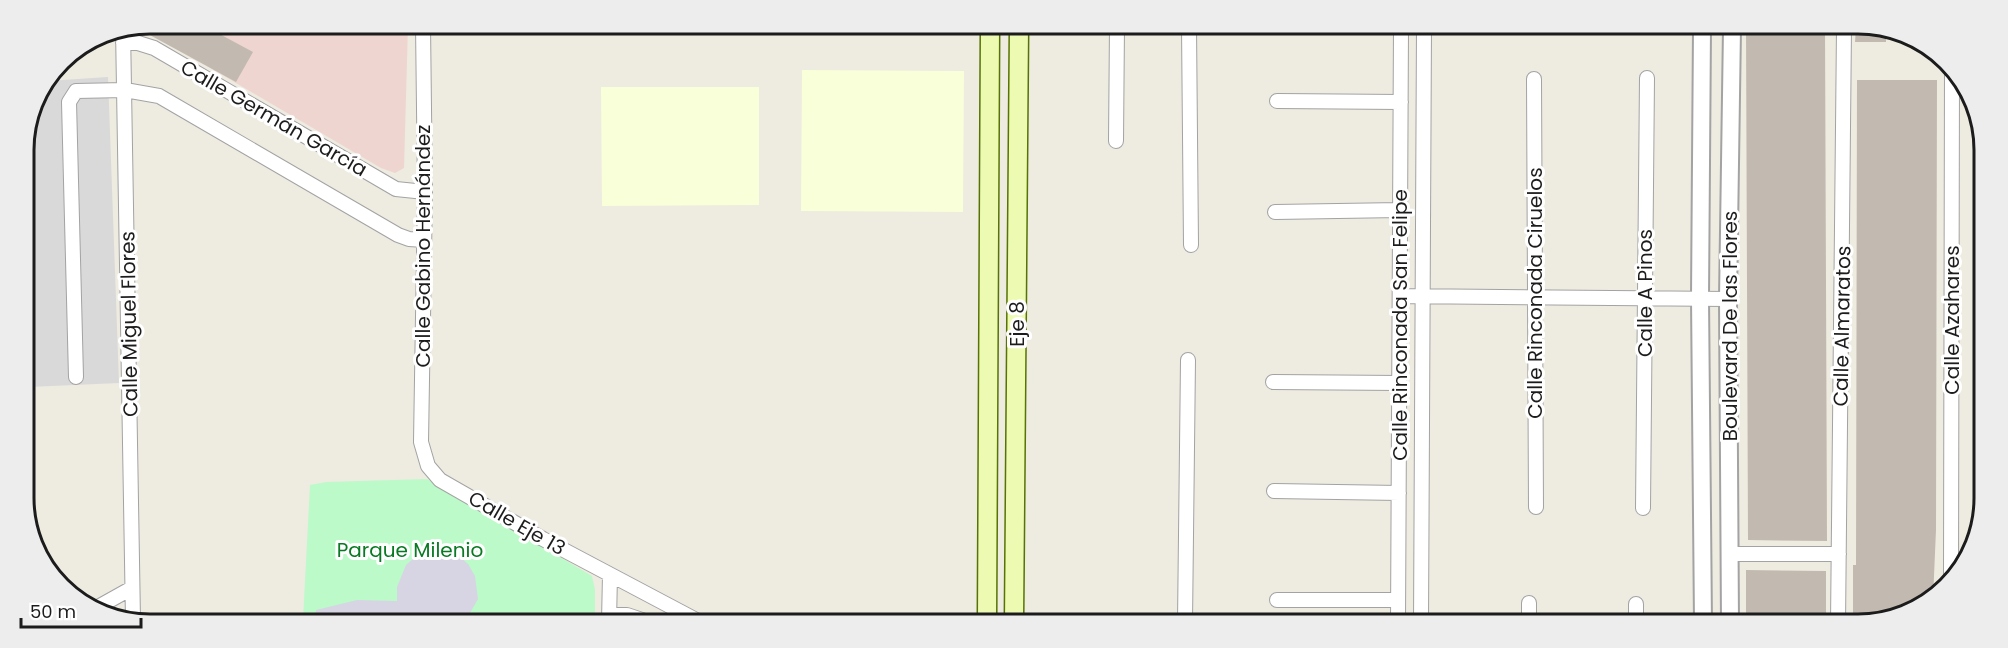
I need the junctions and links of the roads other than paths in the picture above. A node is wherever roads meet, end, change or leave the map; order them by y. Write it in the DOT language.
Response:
graph roads {
  1 [pos="423,34"];
  2 [pos="990,34"];
  3 [pos="1019,34"];
  4 [pos="1117,34"];
  5 [pos="1189,34"];
  6 [pos="1401,34"];
  7 [pos="1424,34"];
  8 [pos="1702,34"];
  9 [pos="1732,34"];
  10 [pos="1844,34"];
  11 [pos="123,37"];
  12 [pos="125,37"];
  13 [pos="1647,78"];
  14 [pos="1534,79"];
  15 [pos="1952,83"];
  16 [pos="125,90"];
  17 [pos="1277,101"];
  18 [pos="1401,102"];
  19 [pos="1116,141"];
  20 [pos="425,192"];
  21 [pos="1400,210"];
  22 [pos="1275,212"];
  23 [pos="424,240"];
  24 [pos="1191,245"];
  25 [pos="1400,296"];
  26 [pos="1423,297"];
  27 [pos="1535,297"];
  28 [pos="1645,298"];
  29 [pos="1700,298"];
  30 [pos="1728,298"];
  31 [pos="1188,360"];
  32 [pos="76,377"];
  33 [pos="1273,382"];
  34 [pos="1400,383"];
  35 [pos="428,466"];
  36 [pos="1274,491"];
  37 [pos="1399,493"];
  38 [pos="1536,507"];
  39 [pos="1643,508"];
  40 [pos="1731,554"];
  41 [pos="1839,554"];
  42 [pos="1951,566"];
  43 [pos="610,575"];
  44 [pos="132,588"];
  45 [pos="1277,600"];
  46 [pos="1398,600"];
  47 [pos="1529,603"];
  48 [pos="104,604"];
  49 [pos="1636,604"];
  50 [pos="134,613"];
  51 [pos="1014,613"];
  52 [pos="1185,613"];
  53 [pos="1398,613"];
  54 [pos="1421,613"];
  55 [pos="1529,613"];
  56 [pos="1636,613"];
  57 [pos="1703,613"];
  58 [pos="1730,613"];
  59 [pos="1838,613"];
  60 [pos="609,614"];
  61 [pos="684,614"];
  62 [pos="987,614"];
  1 -- 20 [label="street, Calle Gabino Hernández"];
  2 -- 62 [label="main road, Eje 8"];
  3 -- 51 [label="main road, Eje 8"];
  4 -- 19 [label="street"];
  5 -- 24 [label="street"];
  6 -- 18 [label="street, Calle Rinconada San Felipe"];
  7 -- 26 [label="street, Calle Rinconada San Felipe"];
  8 -- 29 [label="street, Boulevard De las Flores"];
  9 -- 30 [label="street, Boulevard De las Flores"];
  10 -- 41 [label="street, Calle Almaratos"];
  11 -- 16 [label="street, Calle Miguel Flores"];
  12 -- 20 [label="street, Calle Germán García"];
  13 -- 28 [label="street, Calle A Pinos"];
  14 -- 27 [label="street, Calle Rinconada Ciruelos"];
  15 -- 42 [label="street, Calle Azahares"];
  16 -- 23 [label="street, Calle Germán García"];
  16 -- 32 [label="street, Calle Germán García"];
  16 -- 44 [label="street, Calle Miguel Flores"];
  17 -- 18 [label="street"];
  18 -- 21 [label="street, Calle Rinconada San Felipe"];
  20 -- 23 [label="street, Calle Gabino Hernández"];
  21 -- 22 [label="street"];
  21 -- 25 [label="street, Calle Rinconada San Felipe"];
  23 -- 35 [label="street, Calle Gabino Hernández"];
  25 -- 26 [label="street"];
  25 -- 34 [label="street, Calle Rinconada San Felipe"];
  26 -- 27 [label="street"];
  26 -- 54 [label="street, Calle Rinconada San Felipe"];
  27 -- 28 [label="street"];
  27 -- 38 [label="street, Calle Rinconada Ciruelos"];
  28 -- 29 [label="street"];
  28 -- 39 [label="street, Calle A Pinos"];
  29 -- 30 [label="street"];
  29 -- 57 [label="street, Boulevard De las Flores"];
  30 -- 40 [label="street, Boulevard De las Flores"];
  31 -- 52 [label="street"];
  33 -- 34 [label="street"];
  34 -- 37 [label="street, Calle Rinconada San Felipe"];
  35 -- 43 [label="street, Calle Eje 13"];
  36 -- 37 [label="street"];
  37 -- 46 [label="street, Calle Rinconada San Felipe"];
  40 -- 41 [label="street"];
  40 -- 58 [label="street, Boulevard De las Flores"];
  41 -- 59 [label="street, Calle Almaratos"];
  43 -- 60 [label="street"];
  43 -- 61 [label="street, Calle Eje 13"];
  44 -- 48 [label="street"];
  44 -- 50 [label="street, Calle Miguel Flores"];
  45 -- 46 [label="street"];
  46 -- 53 [label="street, Calle Rinconada San Felipe"];
  47 -- 55 [label="street"];
  49 -- 56 [label="street"];
}
